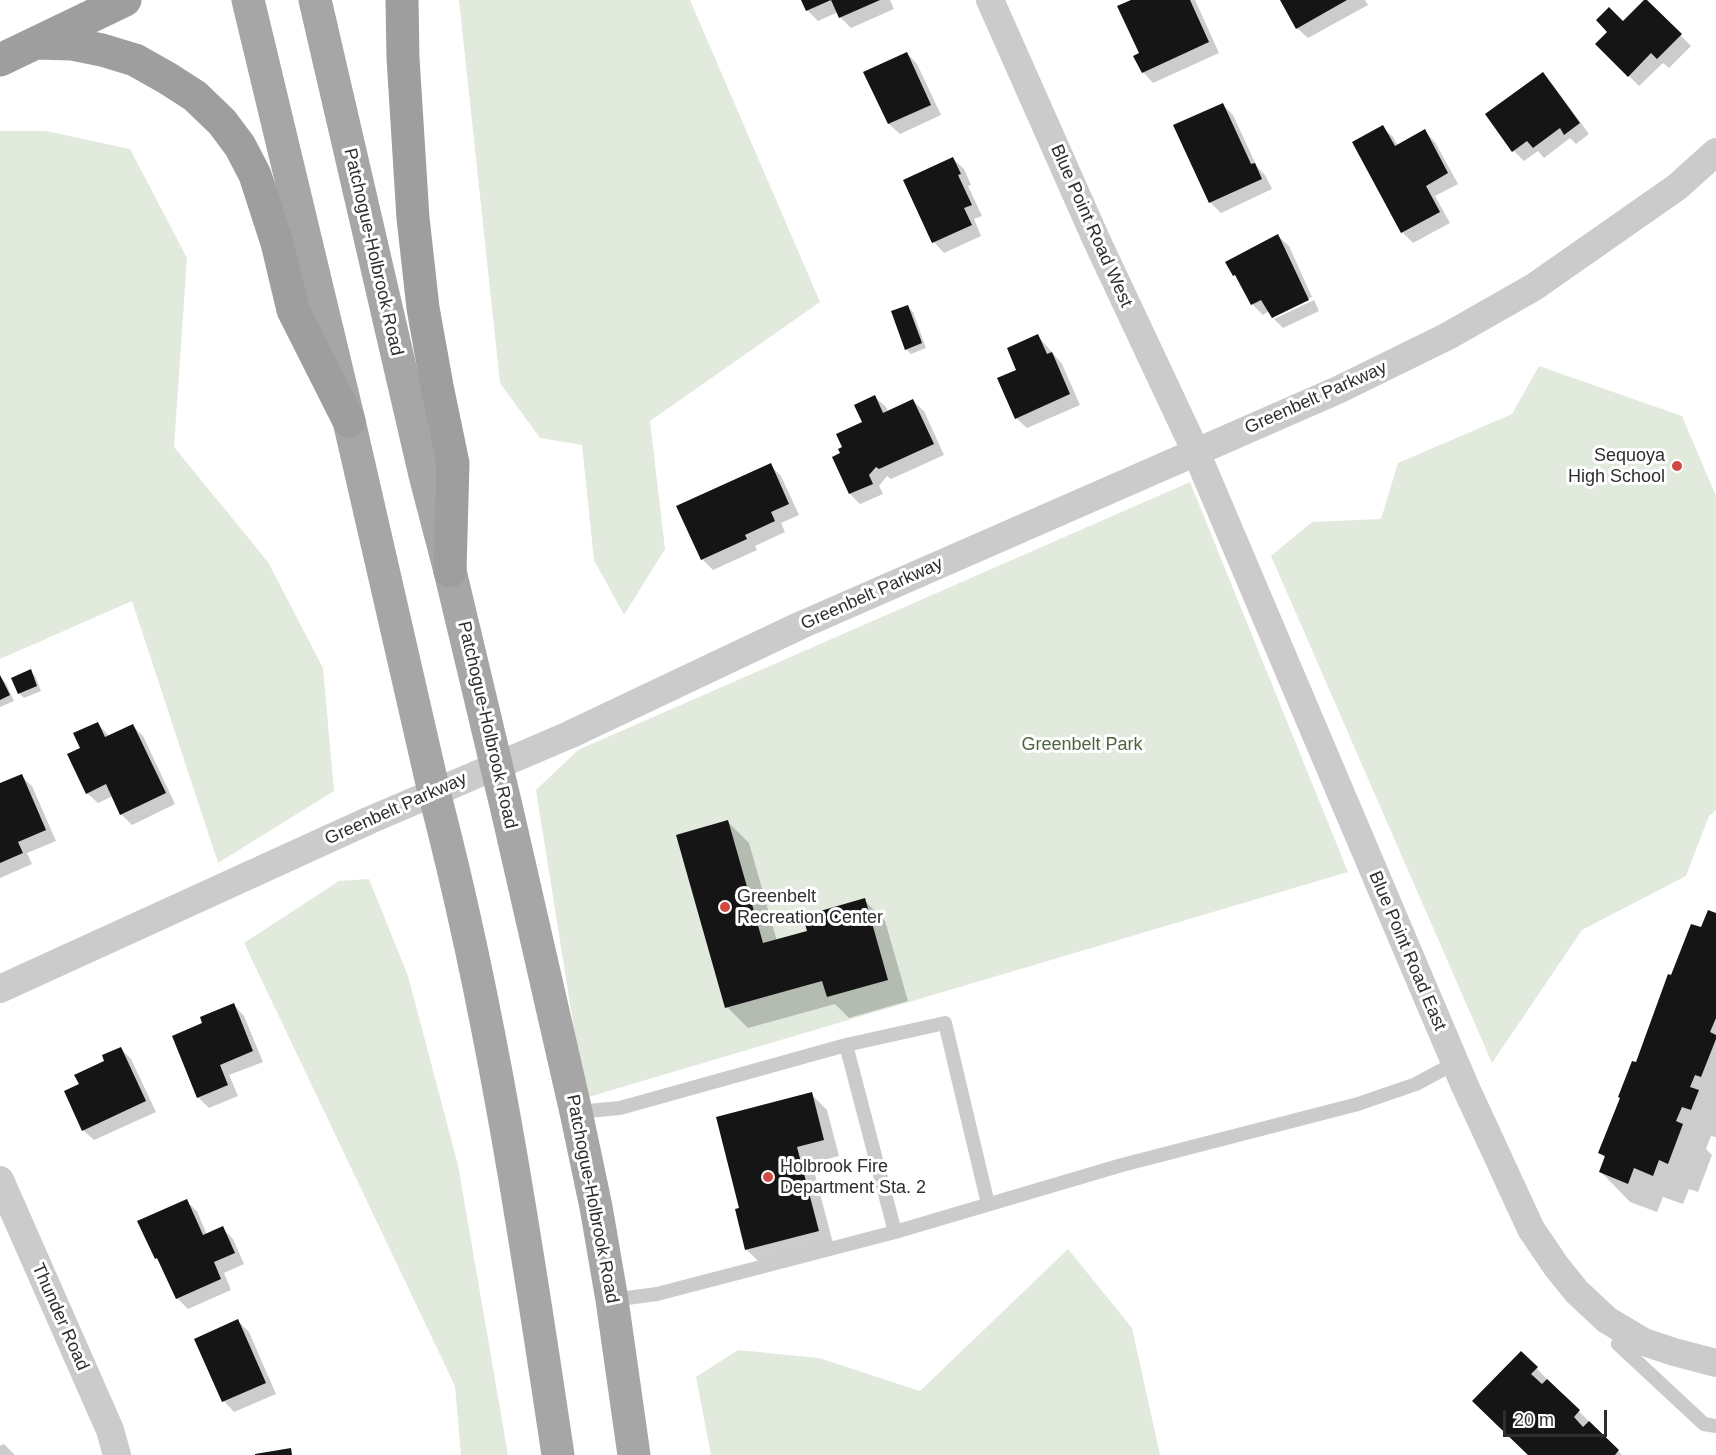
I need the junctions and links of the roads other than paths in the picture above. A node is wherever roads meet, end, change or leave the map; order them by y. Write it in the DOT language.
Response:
graph roads {
  1 [pos="125,0"];
  2 [pos="248,0"];
  3 [pos="315,0"];
  4 [pos="402,0"];
  5 [pos="990,0"];
  6 [pos="36,43"];
  7 [pos="0,60"];
  8 [pos="1716,152"];
  9 [pos="349,421"];
  10 [pos="1196,452"];
  11 [pos="450,571"];
  12 [pos="496,765"];
  13 [pos="434,792"];
  14 [pos="0,989"];
  15 [pos="846,1045"];
  16 [pos="1455,1063"];
  17 [pos="576,1112"];
  18 [pos="0,1180"];
  19 [pos="988,1204"];
  20 [pos="895,1232"];
  21 [pos="612,1300"];
  22 [pos="1625,1330"];
  23 [pos="1713,1355"];
  24 [pos="1716,1426"];
  25 [pos="117,1455"];
  26 [pos="558,1455"];
  27 [pos="634,1455"];
  1 -- 6 [label="highway"];
  2 -- 9 [label="main road"];
  3 -- 11 [label="main road, Patchogue-Holbrook Road"];
  4 -- 11 [label="highway"];
  5 -- 10 [label="street, Blue Point Road West"];
  6 -- 7 [label="highway"];
  6 -- 9 [label="highway"];
  8 -- 10 [label="street, Greenbelt Parkway"];
  9 -- 13 [label="main road"];
  10 -- 12 [label="street, Greenbelt Parkway"];
  10 -- 16 [label="street, Blue Point Road East"];
  11 -- 12 [label="main road, Patchogue-Holbrook Road"];
  12 -- 13 [label="street, Greenbelt Parkway"];
  12 -- 17 [label="main road, Patchogue-Holbrook Road"];
  13 -- 14 [label="street, Greenbelt Parkway"];
  13 -- 26 [label="main road"];
  15 -- 17 [label="lane"];
  15 -- 19 [label="lane"];
  15 -- 20 [label="lane"];
  16 -- 19 [label="lane"];
  16 -- 22 [label="street, Blue Point Road East"];
  17 -- 21 [label="main road, Patchogue-Holbrook Road"];
  18 -- 25 [label="street, Thunder Road"];
  19 -- 20 [label="lane"];
  20 -- 21 [label="lane"];
  21 -- 27 [label="main road, Patchogue-Holbrook Road"];
  22 -- 23 [label="street, Blue Point Road East"];
  22 -- 24 [label="lane"];
}
